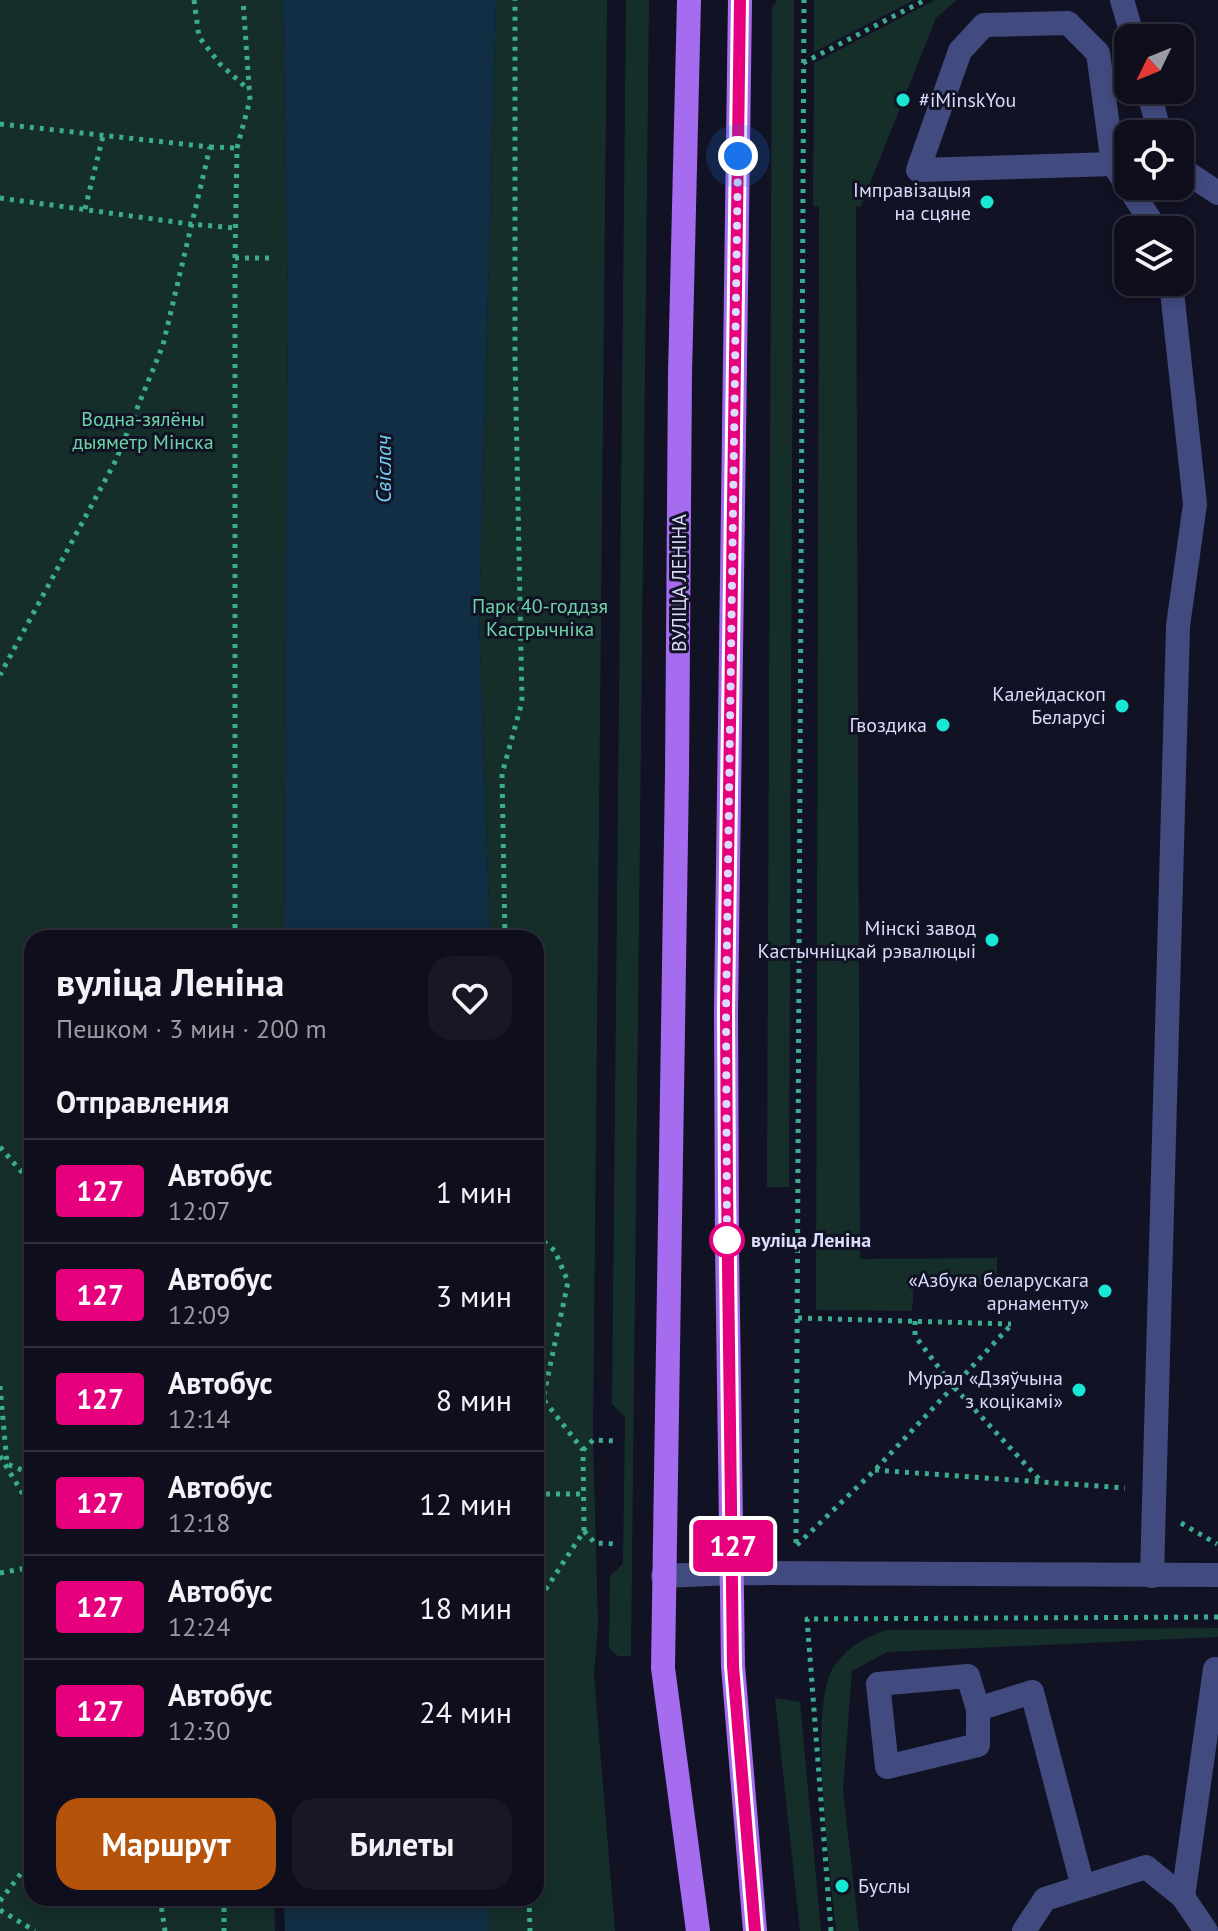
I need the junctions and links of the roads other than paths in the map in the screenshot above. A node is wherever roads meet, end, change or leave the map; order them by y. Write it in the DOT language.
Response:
graph roads {
  1 [pos="689,0"];
  2 [pos="740,0"];
  3 [pos="1122,0"];
  4 [pos="1129,24"];
  5 [pos="1113,164"];
  6 [pos="1194,177"];
  7 [pos="1218,193"];
  8 [pos="1148,216"];
  9 [pos="1173,296"];
  10 [pos="1207,503"];
  11 [pos="733,1573"];
  12 [pos="1218,1575"];
  13 [pos="663,1576"];
  14 [pos="1152,1576"];
  15 [pos="1215,1669"];
  16 [pos="978,1709"];
  17 [pos="1083,1887"];
  18 [pos="1183,1897"];
  19 [pos="698,1931"];
  20 [pos="755,1931"];
  21 [pos="1024,1931"];
  22 [pos="1206,1931"];
  1 -- 13 [label="main road, ВУЛІЦА ЛЕНІНА"];
  2 -- 11 [label="main road"];
  3 -- 4 [label="street"];
  5 -- 5 [label="street"];
  5 -- 8 [label="street"];
  6 -- 7 [label="street"];
  9 -- 10 [label="street"];
  10 -- 14 [label="street"];
  11 -- 13 [label="street"];
  11 -- 14 [label="street"];
  11 -- 20 [label="main road"];
  12 -- 14 [label="street"];
  13 -- 19 [label="main road, ВУЛІЦА ЛЕНІНА"];
  15 -- 18 [label="street"];
  16 -- 16 [label="street"];
  16 -- 17 [label="street"];
  17 -- 18 [label="street"];
  17 -- 21 [label="street"];
  18 -- 22 [label="street"];
}
